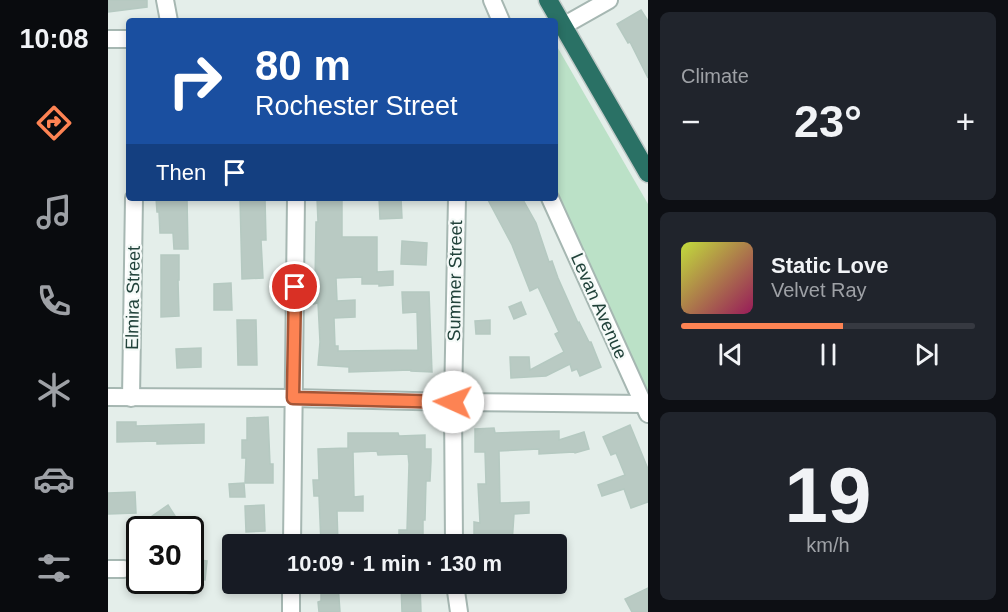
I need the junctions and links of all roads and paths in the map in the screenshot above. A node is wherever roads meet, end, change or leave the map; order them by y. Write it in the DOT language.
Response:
graph roads {
  1 [pos="165,0"];
  2 [pos="492,0"];
  3 [pos="548,0"];
  4 [pos="609,0"];
  5 [pos="169,18"];
  6 [pos="500,18"];
  7 [pos="556,18"];
  8 [pos="559,26"];
  9 [pos="108,39"];
  10 [pos="126,39"];
  11 [pos="648,174"];
  12 [pos="134,201"];
  13 [pos="296,201"];
  14 [pos="457,201"];
  15 [pos="551,201"];
  16 [pos="108,397"];
  17 [pos="131,398"];
  18 [pos="293,398"];
  19 [pos="453,402"];
  20 [pos="645,409"];
  21 [pos="292,534"];
  22 [pos="454,534"];
  23 [pos="291,594"];
  24 [pos="456,594"];
  25 [pos="291,612"];
  26 [pos="459,612"];
  1 -- 5 [label="street"];
  2 -- 6 [label="street"];
  3 -- 7 [label="highway"];
  4 -- 8 [label="street"];
  8 -- 11 [label="highway"];
  9 -- 10 [label="street"];
  12 -- 17 [label="street, Elmira Street"];
  13 -- 18 [label="street"];
  14 -- 19 [label="street, Summer Street"];
  15 -- 20 [label="street, Levan Avenue"];
  16 -- 17 [label="street"];
  17 -- 18 [label="street"];
  18 -- 19 [label="street"];
  18 -- 21 [label="street"];
  19 -- 20 [label="street"];
  19 -- 22 [label="street, Summer Street"];
  23 -- 25 [label="street"];
  24 -- 26 [label="street"];
}
